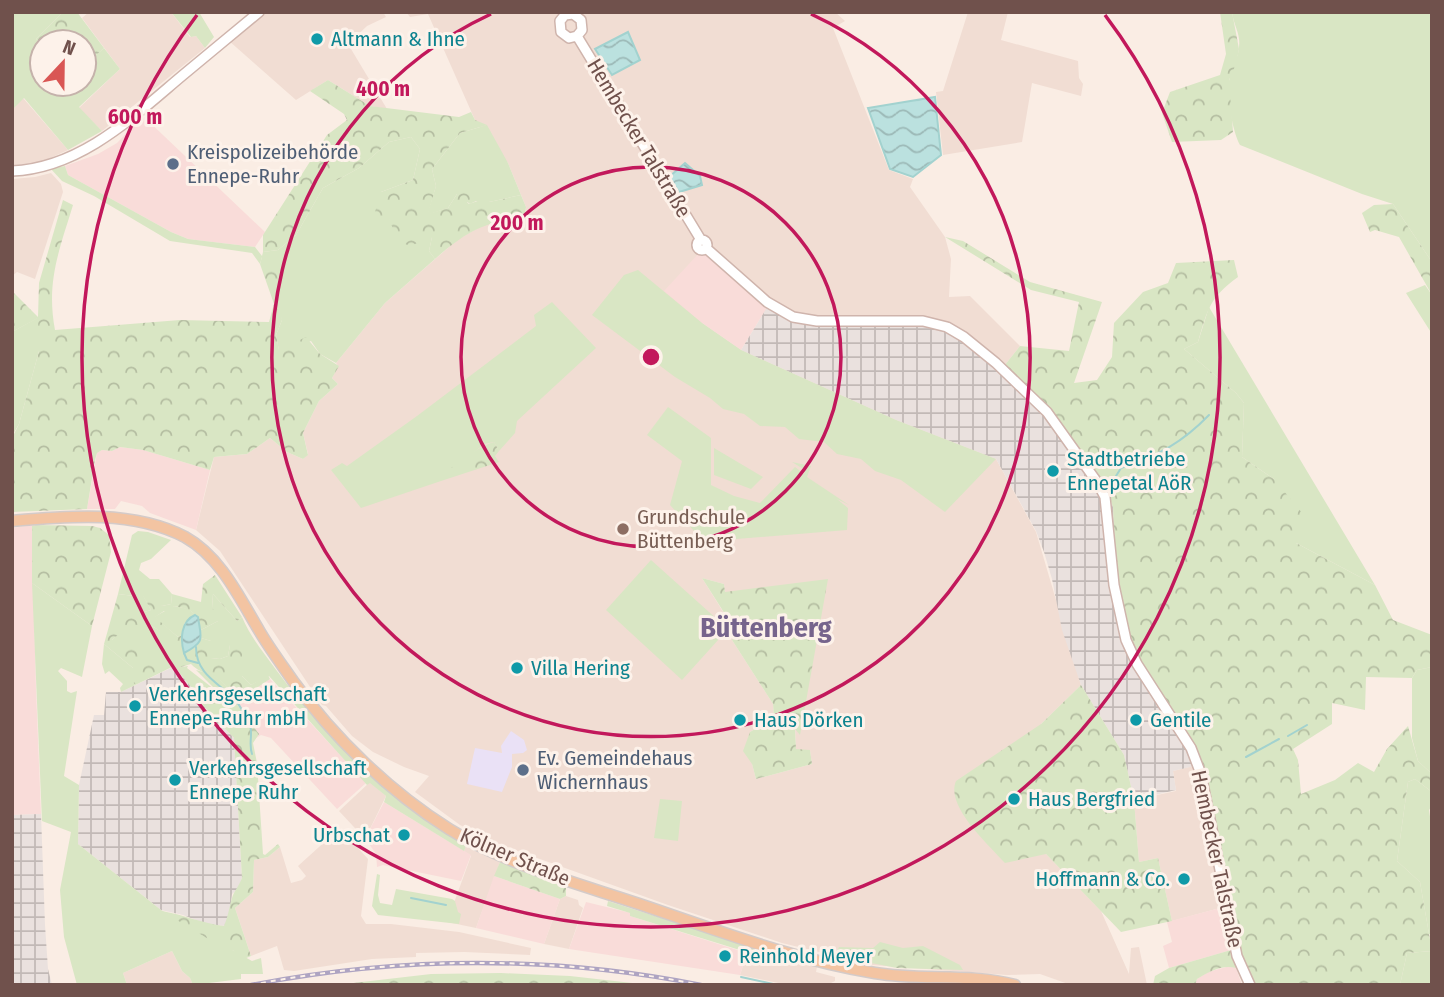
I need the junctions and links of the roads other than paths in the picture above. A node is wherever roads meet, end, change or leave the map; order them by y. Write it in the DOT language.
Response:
graph roads {
  1 [pos="259,12"];
  2 [pos="564,14"];
  3 [pos="577,36"];
  4 [pos="12,171"];
  5 [pos="12,521"];
  6 [pos="1015,985"];
  7 [pos="1250,985"];
  1 -- 4 [label="street"];
  2 -- 3 [label="street, Hembecker Talstraße"];
  2 -- 3 [label="street, Hembecker Talstraße"];
  3 -- 7 [label="street, Hembecker Talstraße"];
  5 -- 6 [label="main road, Kölner Straße"];
}
